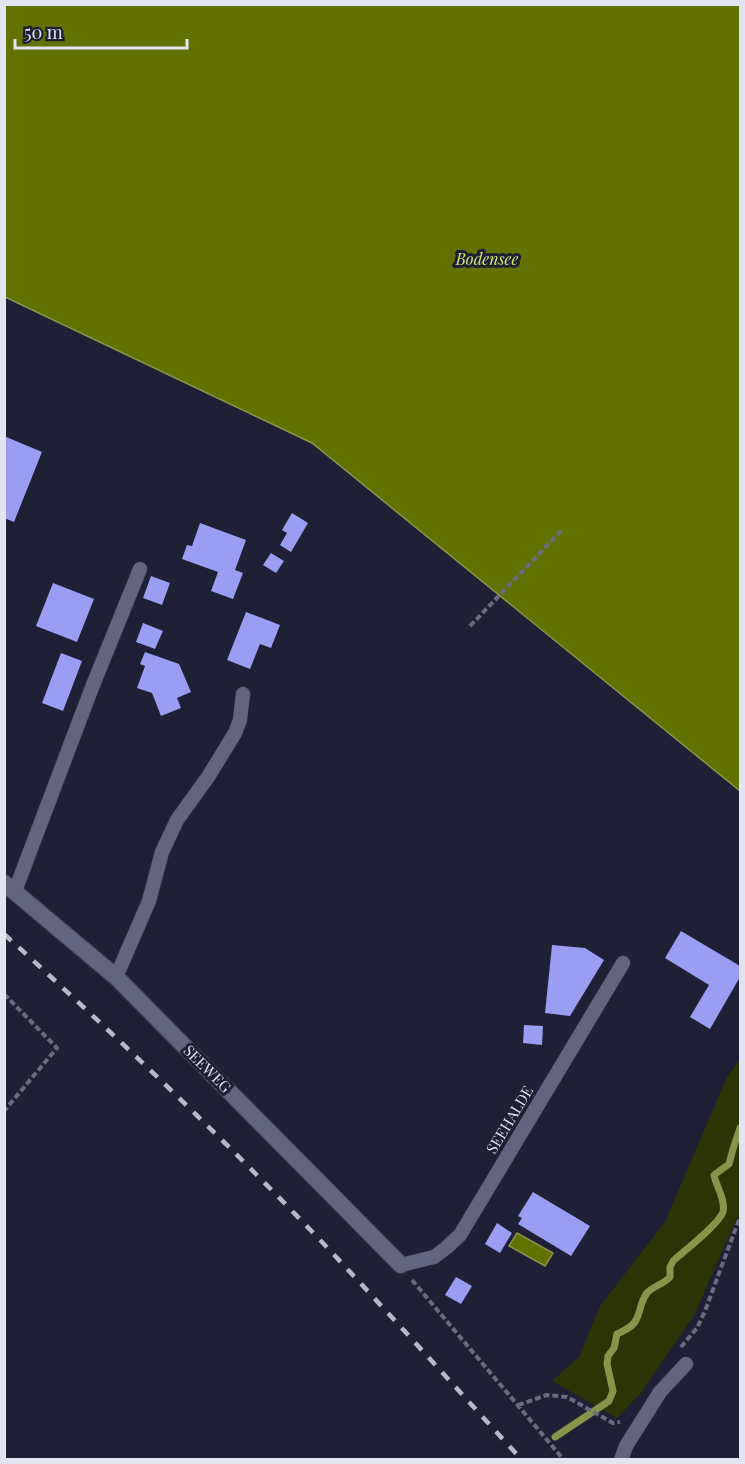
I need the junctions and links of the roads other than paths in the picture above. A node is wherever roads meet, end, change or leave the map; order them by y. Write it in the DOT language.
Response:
graph roads {
  1 [pos="140,569"];
  2 [pos="243,694"];
  3 [pos="10,887"];
  4 [pos="623,963"];
  5 [pos="116,977"];
  6 [pos="401,1265"];
  7 [pos="686,1364"];
  8 [pos="621,1460"];
  1 -- 3 [label="lane"];
  2 -- 5 [label="lane"];
  3 -- 5 [label="street, SEEWEG"];
  4 -- 6 [label="lane, SEEHALDE"];
  5 -- 6 [label="street, SEEWEG"];
  7 -- 8 [label="lane"];
}
